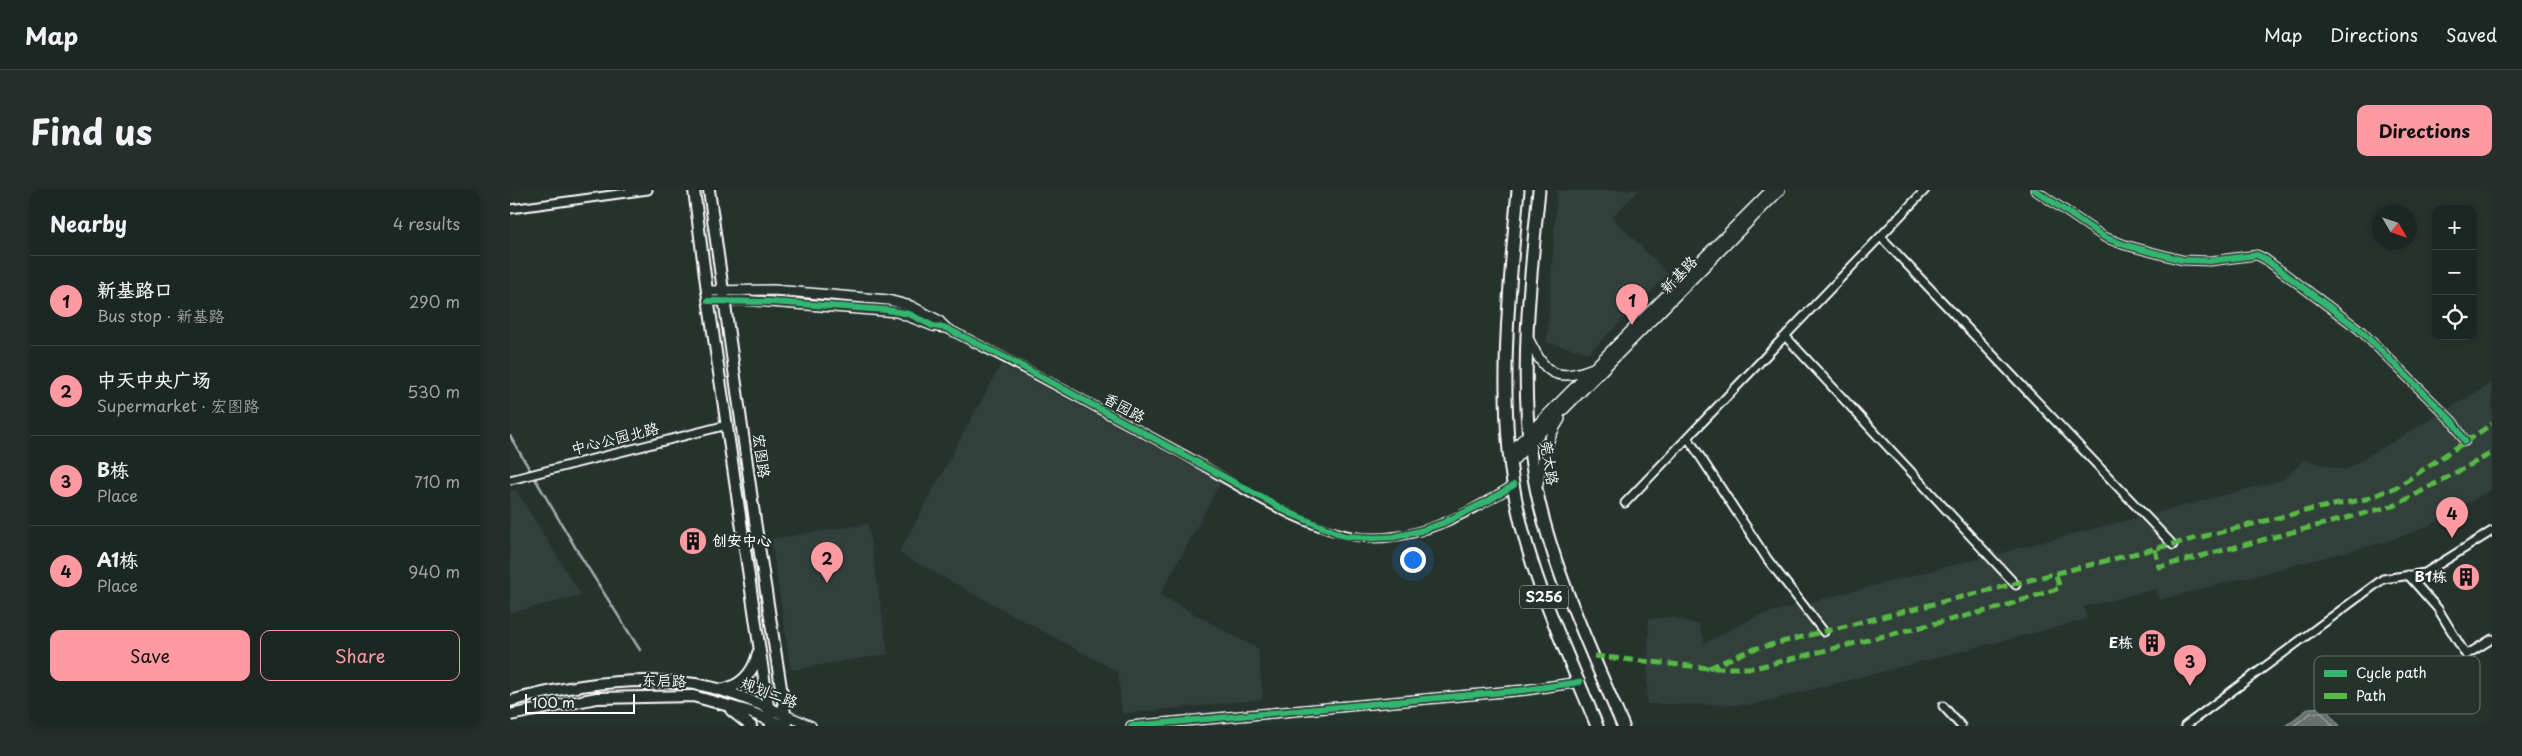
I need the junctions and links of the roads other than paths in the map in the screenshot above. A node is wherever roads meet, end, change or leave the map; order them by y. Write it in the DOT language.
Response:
graph roads {
  1 [pos="648,190"];
  2 [pos="694,190"];
  3 [pos="709,190"];
  4 [pos="1518,190"];
  5 [pos="1539,190"];
  6 [pos="1771,190"];
  7 [pos="1780,190"];
  8 [pos="1925,190"];
  9 [pos="2035,190"];
  10 [pos="510,209"];
  11 [pos="1881,237"];
  12 [pos="723,295"];
  13 [pos="708,296"];
  14 [pos="946,328"];
  15 [pos="1526,334"];
  16 [pos="1786,337"];
  17 [pos="1598,366"];
  18 [pos="1566,408"];
  19 [pos="727,425"];
  20 [pos="1688,438"];
  21 [pos="1529,439"];
  22 [pos="2465,441"];
  23 [pos="1510,458"];
  24 [pos="513,479"];
  25 [pos="1514,485"];
  26 [pos="1538,489"];
  27 [pos="1625,503"];
  28 [pos="2492,531"];
  29 [pos="2173,545"];
  30 [pos="2408,575"];
  31 [pos="2016,585"];
  32 [pos="1824,632"];
  33 [pos="2492,639"];
  34 [pos="759,648"];
  35 [pos="1580,682"];
  36 [pos="716,690"];
  37 [pos="510,701"];
  38 [pos="722,704"];
  39 [pos="1943,706"];
  40 [pos="768,708"];
  41 [pos="510,715"];
  42 [pos="785,715"];
  43 [pos="770,723"];
  44 [pos="751,726"];
  45 [pos="786,726"];
  46 [pos="811,726"];
  47 [pos="1131,726"];
  48 [pos="1598,726"];
  49 [pos="1623,726"];
  50 [pos="1961,726"];
  51 [pos="2185,726"];
  1 -- 10 [label="street"];
  2 -- 13 [label="main road, 宏图路"];
  3 -- 12 [label="main road, 宏图路"];
  4 -- 23 [label="main road, S256"];
  5 -- 15 [label="main road, 莞太路 / S256"];
  6 -- 17 [label="street, 新基路"];
  7 -- 18 [label="street, 新基路"];
  8 -- 11 [label="street"];
  9 -- 22 [label="street"];
  11 -- 16 [label="street"];
  11 -- 29 [label="street"];
  12 -- 13 [label="street, 香园路"];
  12 -- 14 [label="street, 香园路"];
  12 -- 42 [label="main road, 宏图路"];
  13 -- 19 [label="main road, 宏图路"];
  14 -- 25 [label="street, 香园路"];
  15 -- 17 [label="street"];
  15 -- 21 [label="main road, 莞太路 / S256"];
  16 -- 20 [label="street"];
  16 -- 31 [label="street"];
  17 -- 21 [label="street, 新基路"];
  18 -- 21 [label="street, 新基路"];
  18 -- 26 [label="street"];
  19 -- 24 [label="street, 中心公园北路"];
  19 -- 34 [label="main road, 宏图路"];
  20 -- 27 [label="street"];
  20 -- 32 [label="street"];
  21 -- 23 [label="street, 新基路"];
  21 -- 26 [label="main road, 莞太路 / S256"];
  23 -- 25 [label="main road, S256"];
  25 -- 35 [label="main road, S256"];
  26 -- 49 [label="main road, 莞太路 / S256"];
  28 -- 30 [label="street"];
  30 -- 33 [label="street"];
  30 -- 51 [label="street"];
  34 -- 36 [label="main road"];
  34 -- 40 [label="main road, 宏图路"];
  35 -- 47 [label="street"];
  35 -- 48 [label="main road, S256"];
  36 -- 37 [label="main road, 东启路"];
  36 -- 40 [label="main road, 规划二路"];
  38 -- 41 [label="main road, 东启路"];
  38 -- 43 [label="main road, 东启路"];
  38 -- 44 [label="main road"];
  39 -- 50 [label="street"];
  40 -- 42 [label="main road, 规划二路"];
  40 -- 43 [label="main road, 宏图路"];
  42 -- 45 [label="main road, 宏图路"];
  42 -- 46 [label="street, 规划二路"];
  43 -- 45 [label="main road, 东启路"];
}
